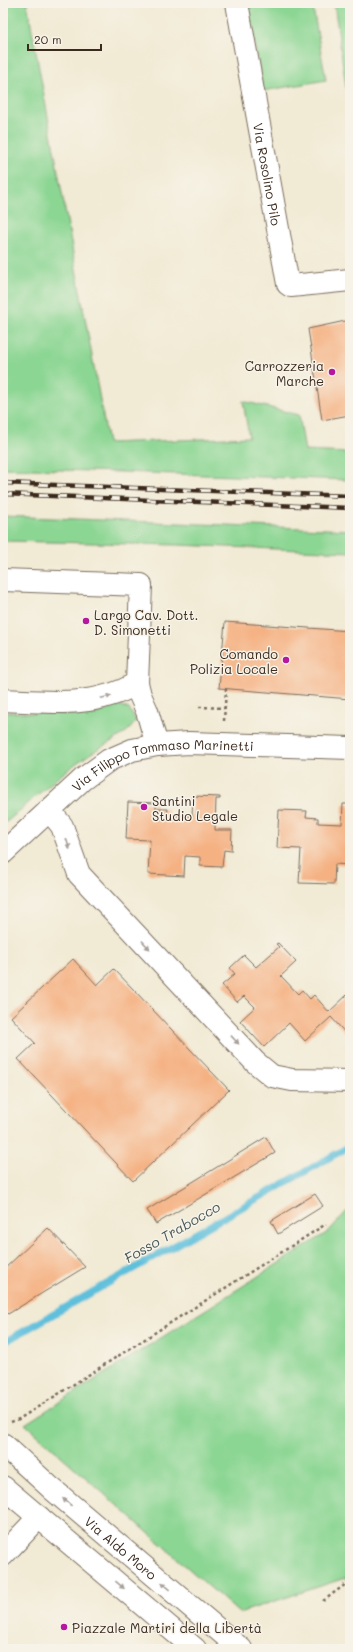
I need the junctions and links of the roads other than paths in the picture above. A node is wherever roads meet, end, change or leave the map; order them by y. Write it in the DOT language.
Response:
graph roads {
  1 [pos="237,3"];
  2 [pos="350,280"];
  3 [pos="3,580"];
  4 [pos="137,683"];
  5 [pos="3,700"];
  6 [pos="157,745"];
  7 [pos="350,748"];
  8 [pos="50,810"];
  9 [pos="3,853"];
  10 [pos="350,1081"];
  11 [pos="5,1435"];
  12 [pos="3,1487"];
  13 [pos="39,1517"];
  14 [pos="3,1556"];
  15 [pos="196,1611"];
  16 [pos="177,1634"];
  17 [pos="195,1649"];
  18 [pos="241,1649"];
  1 -- 2 [label="street, Via Rosolino Pilo"];
  3 -- 4 [label="street"];
  5 -- 4 [label="street, one-way"];
  4 -- 6 [label="street"];
  6 -- 7 [label="street, Via Filippo Tommaso Marinetti"];
  6 -- 8 [label="street, Via Filippo Tommaso Marinetti"];
  8 -- 9 [label="street, Via Filippo Tommaso Marinetti"];
  8 -- 10 [label="street, one-way"];
  15 -- 11 [label="street, Via Aldo Moro, one-way"];
  12 -- 13 [label="street"];
  13 -- 14 [label="street"];
  13 -- 16 [label="street, one-way"];
  15 -- 16 [label="street"];
  15 -- 18 [label="street, Via Aldo Moro"];
  16 -- 17 [label="street"];
}
